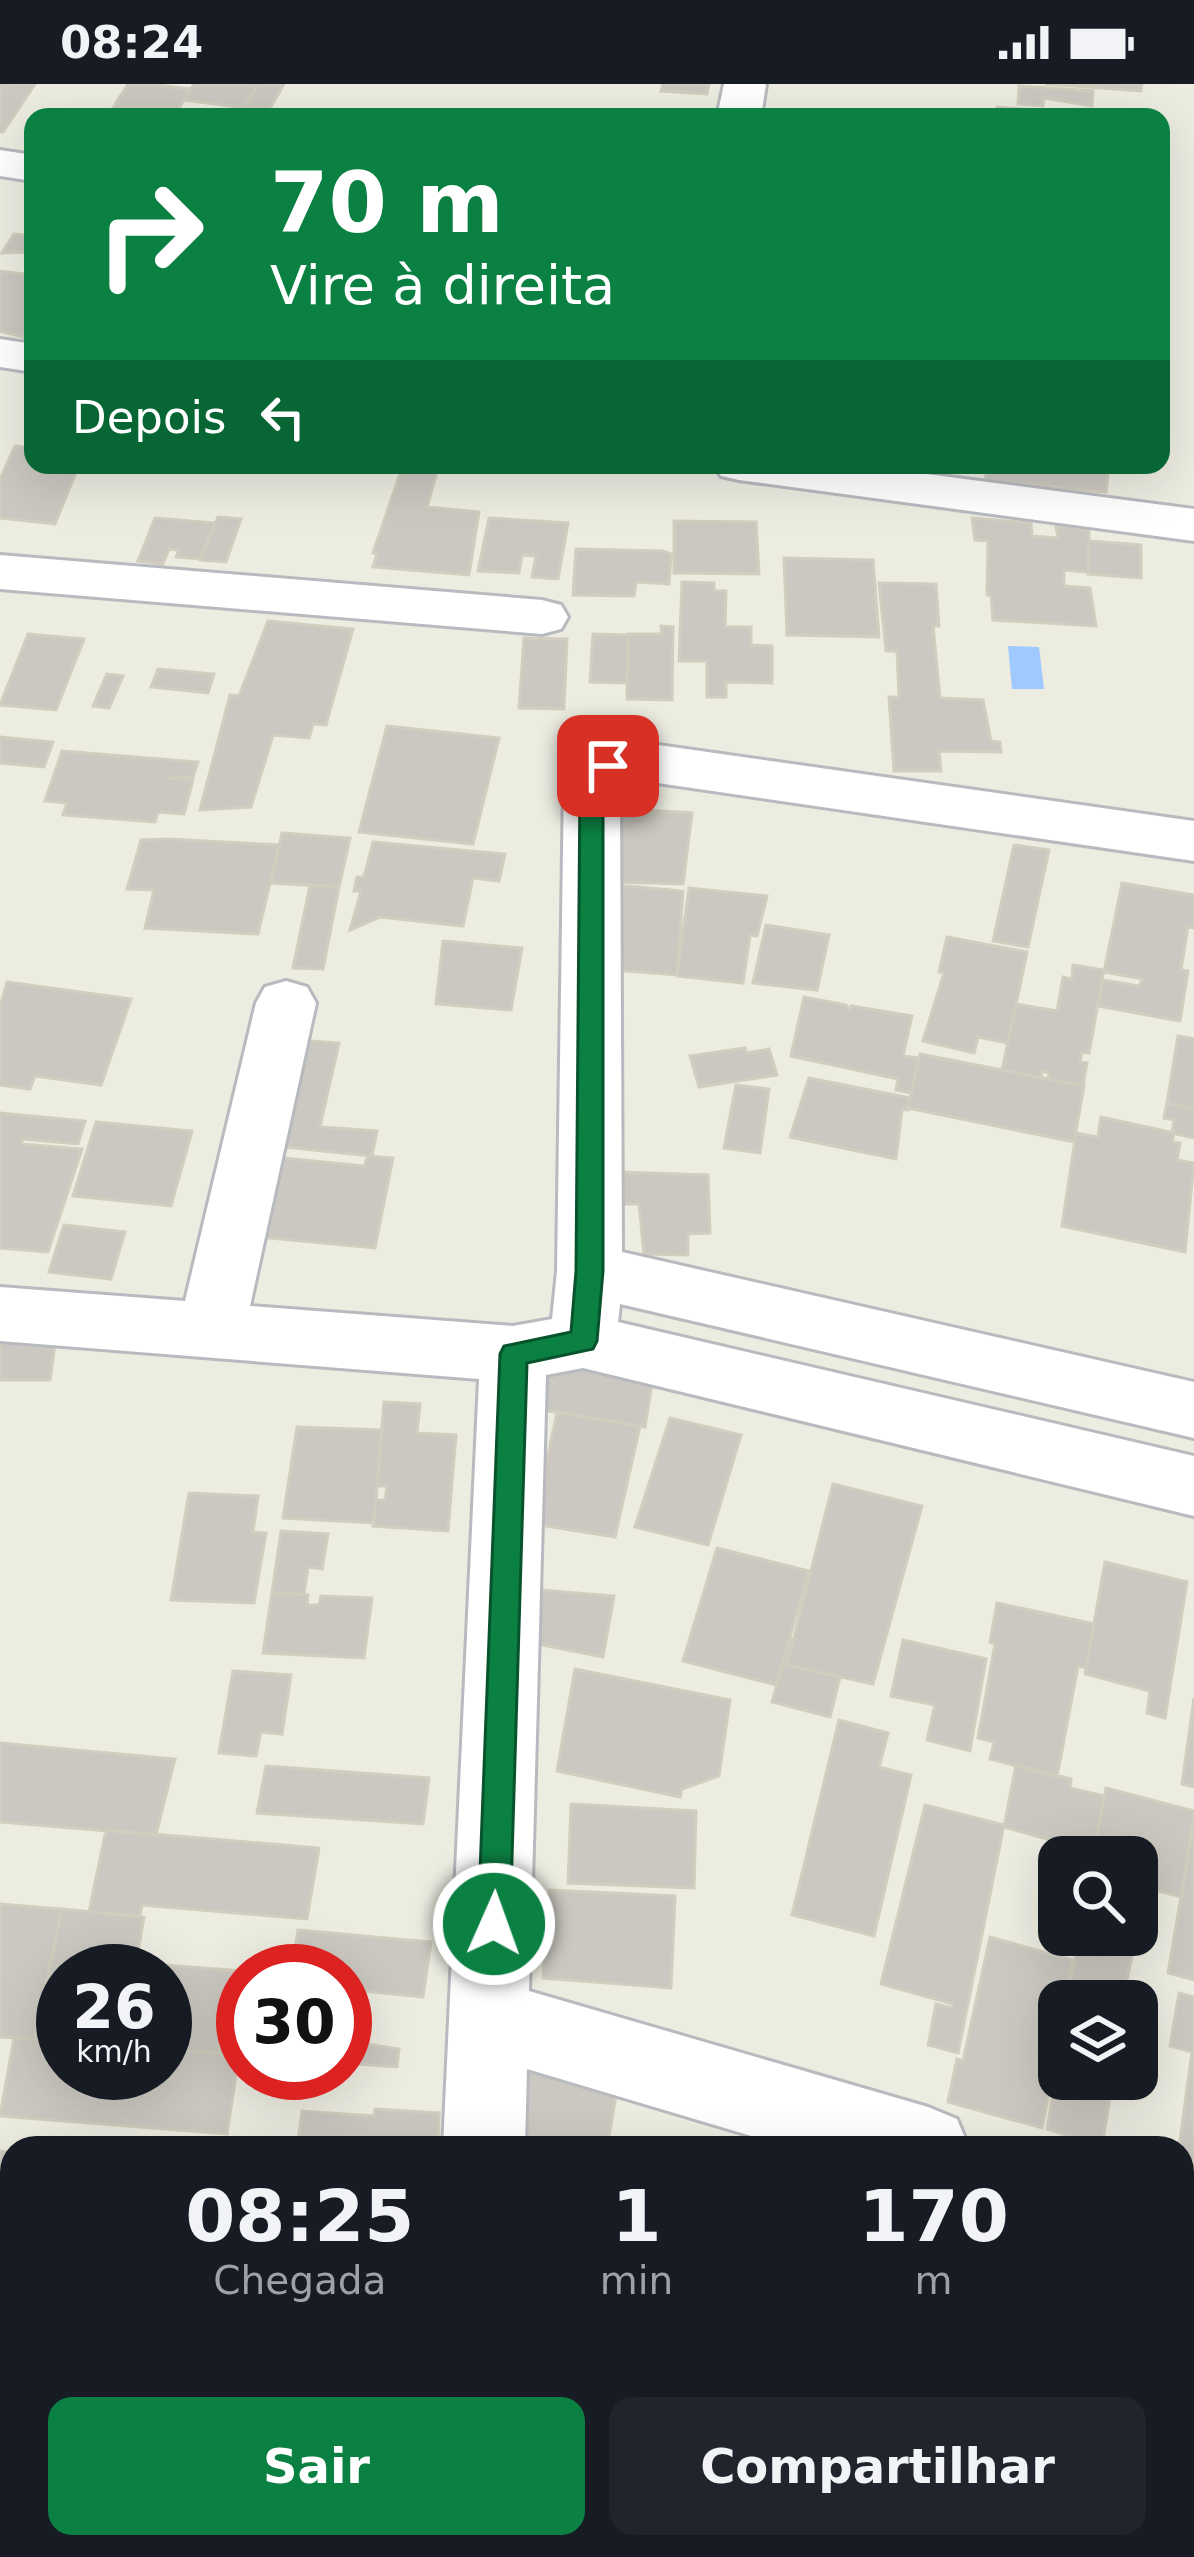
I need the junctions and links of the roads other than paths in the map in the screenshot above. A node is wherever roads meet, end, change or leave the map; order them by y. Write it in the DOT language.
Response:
graph roads {
  1 [pos="807,474"];
  2 [pos="1194,525"];
  3 [pos="0,572"];
  4 [pos="542,617"];
  5 [pos="1194,842"];
  6 [pos="286,1003"];
  7 [pos="590,1271"];
  8 [pos="0,1314"];
  9 [pos="212,1329"];
  10 [pos="584,1341"];
  11 [pos="513,1354"];
  12 [pos="1194,1410"];
  13 [pos="1194,1486"];
  14 [pos="491,2020"];
  15 [pos="485,2136"];
  16 [pos="887,2136"];
  1 -- 2 [label="street"];
  3 -- 4 [label="street"];
  5 -- 7 [label="street"];
  6 -- 9 [label="street"];
  7 -- 10 [label="street"];
  7 -- 12 [label="street"];
  8 -- 9 [label="street"];
  9 -- 11 [label="street"];
  10 -- 11 [label="street"];
  10 -- 13 [label="street"];
  11 -- 14 [label="street"];
  14 -- 15 [label="street"];
  14 -- 16 [label="street"];
}
